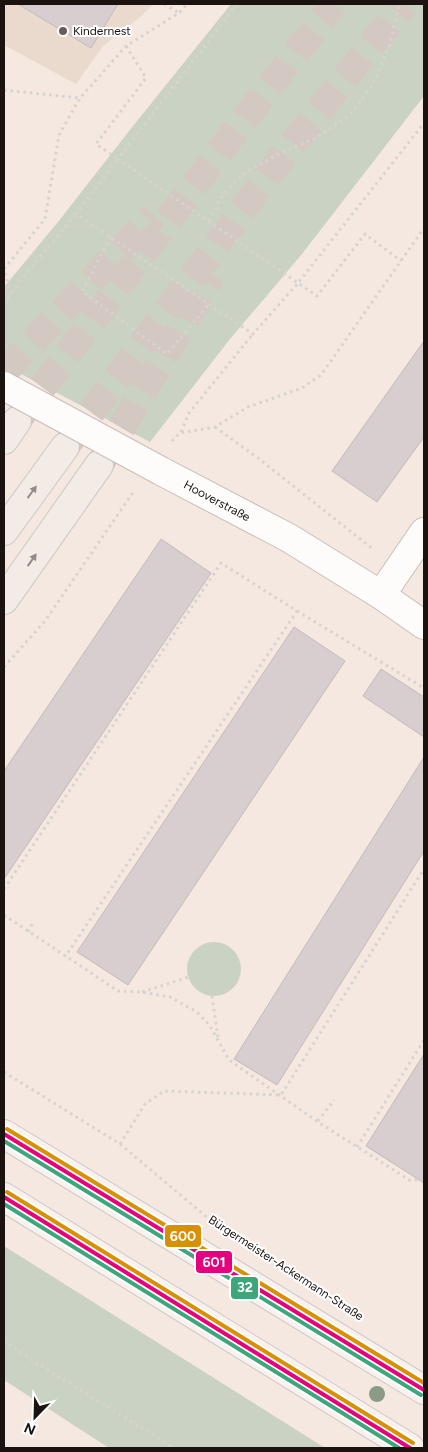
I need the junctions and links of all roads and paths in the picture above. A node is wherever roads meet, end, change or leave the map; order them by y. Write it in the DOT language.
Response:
graph roads {
  1 [pos="164,4"];
  2 [pos="188,4"];
  3 [pos="237,4"];
  4 [pos="399,4"];
  5 [pos="179,14"];
  6 [pos="126,46"];
  7 [pos="4,90"];
  8 [pos="80,98"];
  9 [pos="424,123"];
  10 [pos="118,159"];
  11 [pos="76,214"];
  12 [pos="209,221"];
  13 [pos="424,228"];
  14 [pos="111,237"];
  15 [pos="401,261"];
  16 [pos="298,283"];
  17 [pos="4,290"];
  18 [pos="11,294"];
  19 [pos="4,304"];
  20 [pos="209,304"];
  21 [pos="253,334"];
  22 [pos="4,386"];
  23 [pos="215,427"];
  24 [pos="180,433"];
  25 [pos="65,447"];
  26 [pos="163,459"];
  27 [pos="100,465"];
  28 [pos="138,486"];
  29 [pos="4,531"];
  30 [pos="424,532"];
  31 [pos="398,569"];
  32 [pos="381,595"];
  33 [pos="4,600"];
  34 [pos="296,611"];
  35 [pos="424,625"];
  36 [pos="4,667"];
  37 [pos="424,688"];
  38 [pos="424,869"];
  39 [pos="4,889"];
  40 [pos="4,916"];
  41 [pos="33,923"];
  42 [pos="28,932"];
  43 [pos="65,956"];
  44 [pos="189,976"];
  45 [pos="142,992"];
  46 [pos="212,996"];
  47 [pos="424,1040"];
  48 [pos="218,1041"];
  49 [pos="4,1072"];
  50 [pos="281,1095"];
  51 [pos="334,1100"];
  52 [pos="318,1122"];
  53 [pos="4,1134"];
  54 [pos="120,1144"];
  55 [pos="357,1147"];
  56 [pos="424,1180"];
  57 [pos="4,1197"];
  58 [pos="210,1220"];
  59 [pos="4,1340"];
  60 [pos="424,1390"];
  61 [pos="174,1448"];
  62 [pos="410,1448"];
  1 -- 5 [label="path"];
  2 -- 5 [label="path"];
  3 -- 10 [label="path"];
  4 -- 12 [label="path"];
  5 -- 6 [label="path"];
  6 -- 8 [label="path"];
  6 -- 10 [label="path"];
  7 -- 8 [label="path"];
  8 -- 18 [label="path"];
  9 -- 16 [label="path"];
  10 -- 11 [label="path"];
  10 -- 12 [label="path"];
  11 -- 14 [label="path"];
  11 -- 18 [label="path"];
  12 -- 16 [label="path"];
  13 -- 15 [label="path"];
  14 -- 20 [label="path"];
  14 -- 20 [label="path"];
  15 -- 16 [label="path"];
  15 -- 23 [label="path"];
  16 -- 21 [label="path"];
  17 -- 18 [label="path"];
  18 -- 19 [label="path"];
  20 -- 21 [label="path"];
  21 -- 24 [label="path"];
  22 -- 26 [label="street, Hooverstraße, bridge"];
  23 -- 24 [label="path"];
  23 -- 31 [label="path"];
  24 -- 26 [label="path"];
  29 -- 25 [label="highway, one-way"];
  26 -- 32 [label="street, Hooverstraße"];
  33 -- 27 [label="highway, one-way"];
  28 -- 36 [label="path"];
  30 -- 31 [label="street"];
  31 -- 32 [label="street"];
  32 -- 35 [label="street, Hooverstraße"];
  34 -- 37 [label="path"];
  34 -- 39 [label="path"];
  34 -- 43 [label="path"];
  38 -- 50 [label="path"];
  40 -- 42 [label="path"];
  41 -- 42 [label="path"];
  42 -- 43 [label="path"];
  43 -- 45 [label="path"];
  44 -- 45 [label="path"];
  45 -- 48 [label="path"];
  46 -- 48 [label="path"];
  47 -- 55 [label="path"];
  48 -- 50 [label="path"];
  49 -- 54 [label="path, Bürgermeister-Ackermann-Straße"];
  50 -- 52 [label="path"];
  50 -- 54 [label="path"];
  51 -- 52 [label="path"];
  52 -- 55 [label="path"];
  53 -- 60 [label="main road"];
  54 -- 58 [label="path, Bürgermeister-Ackermann-Straße"];
  55 -- 56 [label="path"];
  57 -- 62 [label="main road"];
  59 -- 61 [label="path"];
}
